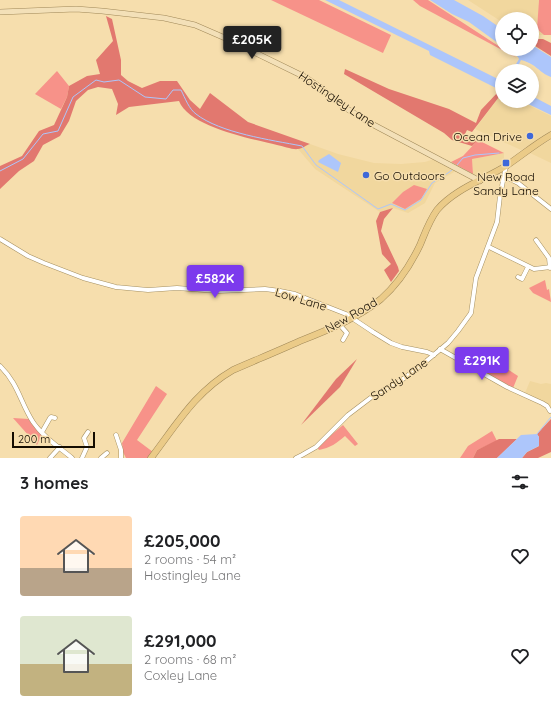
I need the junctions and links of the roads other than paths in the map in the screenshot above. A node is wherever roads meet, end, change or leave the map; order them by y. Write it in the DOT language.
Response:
graph roads {
  1 [pos="0,12"];
  2 [pos="551,135"];
  3 [pos="506,165"];
  4 [pos="490,175"];
  5 [pos="504,178"];
  6 [pos="480,181"];
  7 [pos="551,209"];
  8 [pos="0,239"];
  9 [pos="536,240"];
  10 [pos="489,247"];
  11 [pos="528,267"];
  12 [pos="551,267"];
  13 [pos="520,279"];
  14 [pos="352,317"];
  15 [pos="339,324"];
  16 [pos="343,340"];
  17 [pos="440,349"];
  18 [pos="434,355"];
  19 [pos="0,366"];
  20 [pos="550,411"];
  21 [pos="55,418"];
  22 [pos="42,432"];
  23 [pos="88,432"];
  24 [pos="116,434"];
  25 [pos="60,447"];
  26 [pos="107,453"];
  27 [pos="50,458"];
  28 [pos="72,458"];
  29 [pos="82,458"];
  30 [pos="101,458"];
  31 [pos="121,458"];
  32 [pos="151,458"];
  33 [pos="296,458"];
  1 -- 6 [label="main road, Hostingley Lane"];
  2 -- 3 [label="highway, New Road"];
  3 -- 4 [label="highway, New Road"];
  3 -- 5 [label="street, Sandy Lane"];
  4 -- 5 [label="street"];
  4 -- 6 [label="highway, New Road"];
  5 -- 7 [label="street"];
  5 -- 10 [label="street, Sandy Lane"];
  6 -- 14 [label="highway, New Road"];
  8 -- 14 [label="street, Low Lane"];
  9 -- 12 [label="street"];
  10 -- 11 [label="street"];
  10 -- 17 [label="street, Sandy Lane"];
  11 -- 12 [label="street"];
  11 -- 13 [label="street"];
  14 -- 15 [label="highway, New Road"];
  14 -- 18 [label="street, Low Lane"];
  15 -- 16 [label="street"];
  15 -- 32 [label="highway, New Road"];
  17 -- 18 [label="street, Sandy Lane"];
  17 -- 20 [label="street"];
  18 -- 33 [label="street, Sandy Lane"];
  19 -- 22 [label="street"];
  21 -- 22 [label="street"];
  22 -- 25 [label="street"];
  23 -- 29 [label="street"];
  24 -- 31 [label="street"];
  25 -- 27 [label="street"];
  25 -- 28 [label="street"];
  26 -- 30 [label="street"];
}
